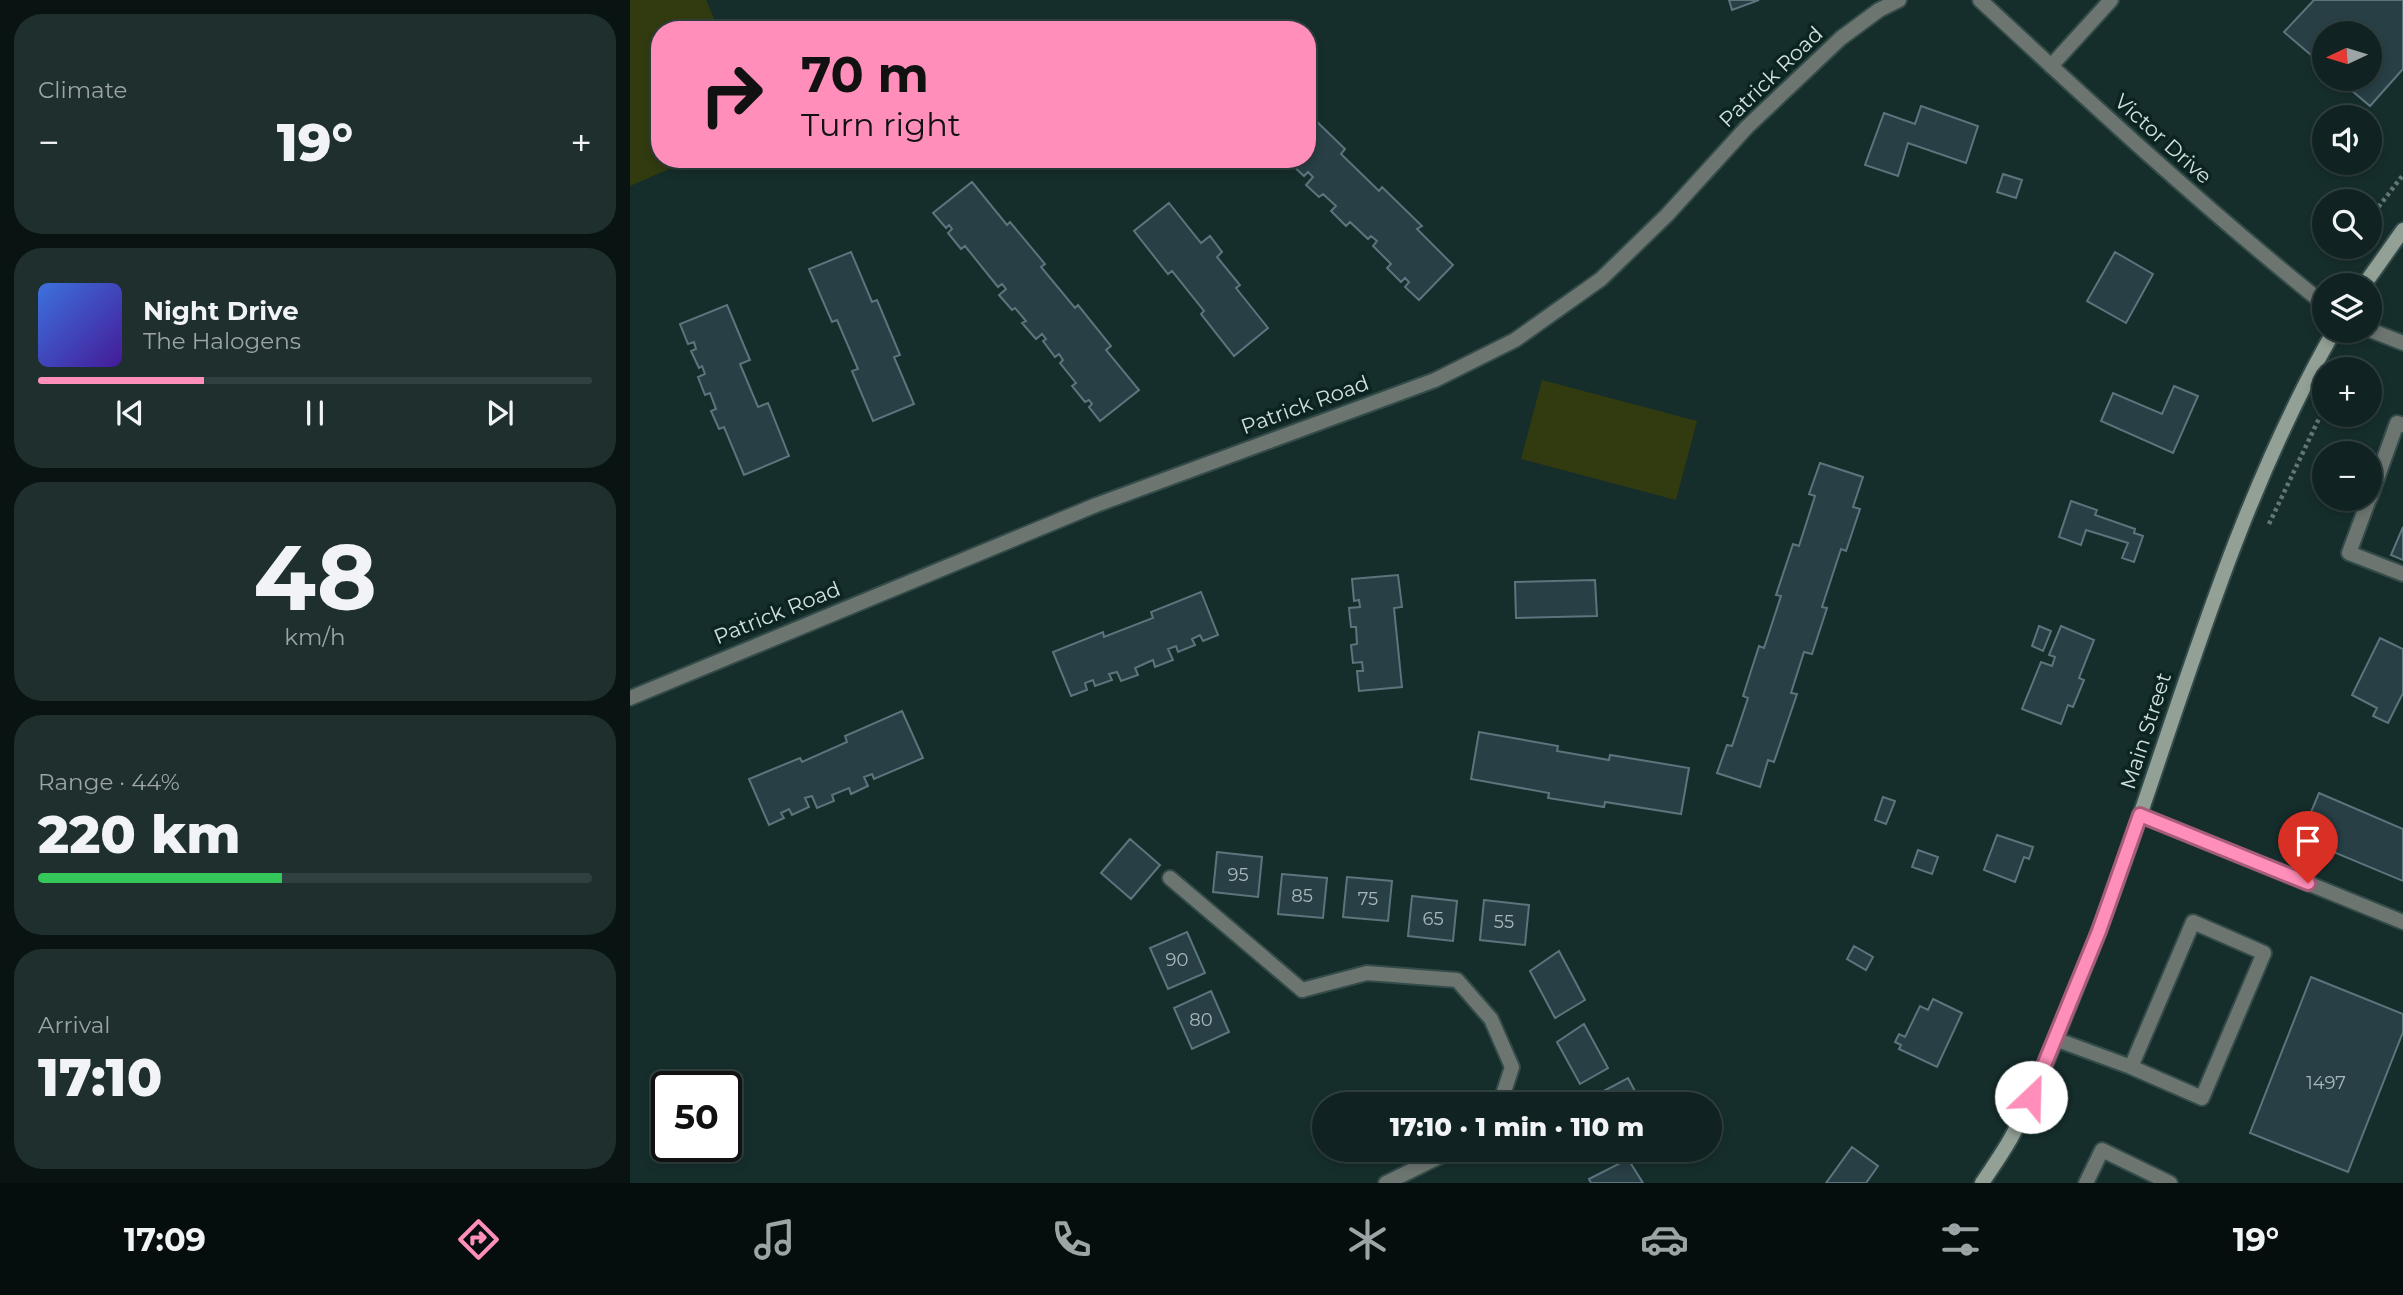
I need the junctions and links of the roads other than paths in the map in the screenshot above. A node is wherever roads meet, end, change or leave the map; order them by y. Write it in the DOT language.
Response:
graph roads {
  1 [pos="1899,0"];
  2 [pos="1980,0"];
  3 [pos="2111,0"];
  4 [pos="2051,66"];
  5 [pos="2403,230"];
  6 [pos="2373,273"];
  7 [pos="2312,294"];
  8 [pos="2382,335"];
  9 [pos="2328,343"];
  10 [pos="2403,344"];
  11 [pos="2403,425"];
  12 [pos="2382,463"];
  13 [pos="2364,511"];
  14 [pos="2403,574"];
  15 [pos="630,698"];
  16 [pos="2140,815"];
  17 [pos="1170,878"];
  18 [pos="2403,922"];
  19 [pos="2055,1040"];
  20 [pos="2131,1067"];
  21 [pos="1504,1092"];
  22 [pos="1429,1162"];
  23 [pos="1386,1183"];
  24 [pos="1982,1183"];
  25 [pos="2086,1183"];
  26 [pos="2170,1183"];
  1 -- 15 [label="street, Patrick Road"];
  2 -- 4 [label="street, Victor Drive"];
  3 -- 4 [label="street"];
  4 -- 7 [label="street, Victor Drive"];
  5 -- 6 [label="main road"];
  8 -- 10 [label="street"];
  9 -- 16 [label="main road, Main Street"];
  11 -- 12 [label="street"];
  13 -- 14 [label="street"];
  16 -- 18 [label="street"];
  16 -- 19 [label="main road, Main Street"];
  17 -- 21 [label="street"];
  19 -- 20 [label="street"];
  19 -- 24 [label="main road, Main Street"];
  20 -- 20 [label="street"];
  22 -- 23 [label="street"];
  25 -- 26 [label="street"];
}
